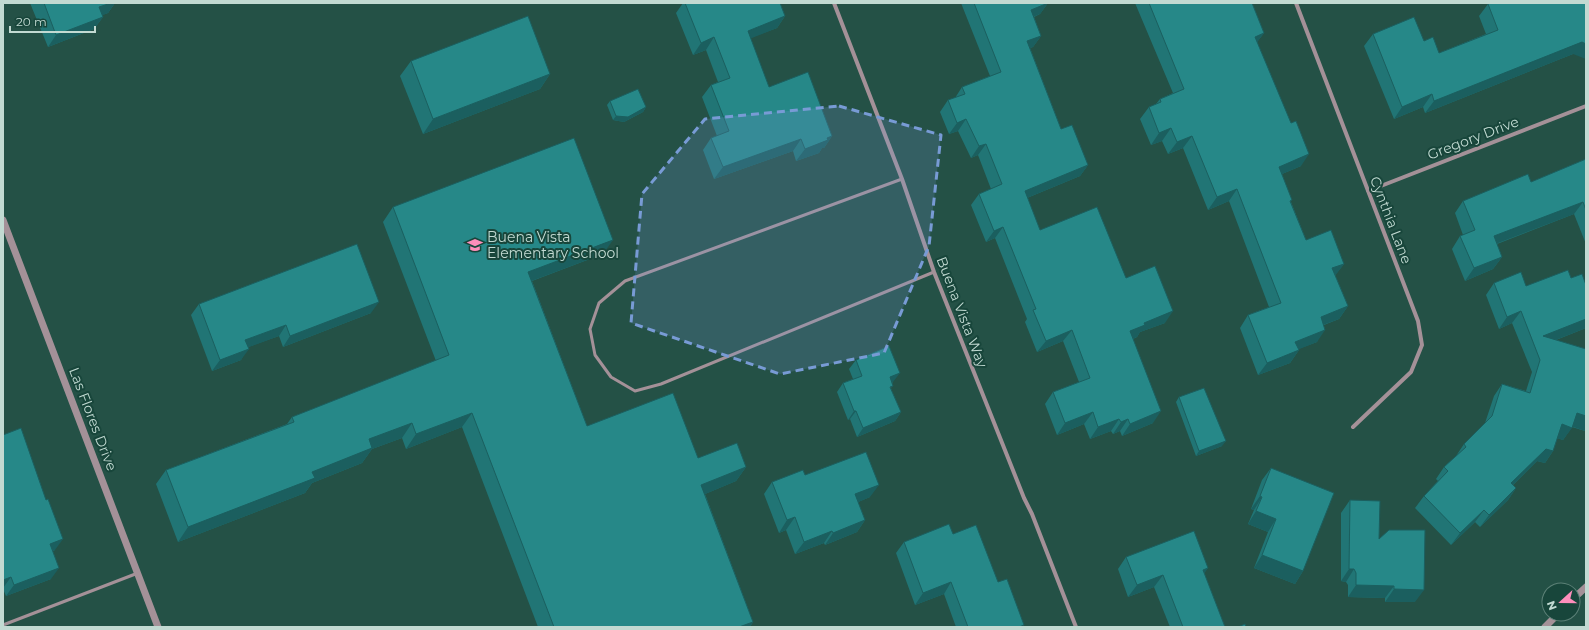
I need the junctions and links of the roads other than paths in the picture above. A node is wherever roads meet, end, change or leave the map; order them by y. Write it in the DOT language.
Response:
graph roads {
  1 [pos="834,3"];
  2 [pos="1296,3"];
  3 [pos="1586,106"];
  4 [pos="902,179"];
  5 [pos="1368,191"];
  6 [pos="3,220"];
  7 [pos="934,272"];
  8 [pos="1353,427"];
  9 [pos="138,573"];
  10 [pos="3,625"];
  11 [pos="158,627"];
  12 [pos="1076,627"];
  1 -- 4 [label="street, Buena Vista Way"];
  2 -- 5 [label="street, Cynthia Lane"];
  3 -- 5 [label="street, Gregory Drive"];
  4 -- 7 [label="street, Buena Vista Way"];
  4 -- 7 [label="lane"];
  5 -- 8 [label="street, Cynthia Lane"];
  6 -- 9 [label="street, Las Flores Drive"];
  7 -- 12 [label="street, Buena Vista Way"];
  9 -- 10 [label="lane"];
  9 -- 11 [label="street, Las Flores Drive"];
}
